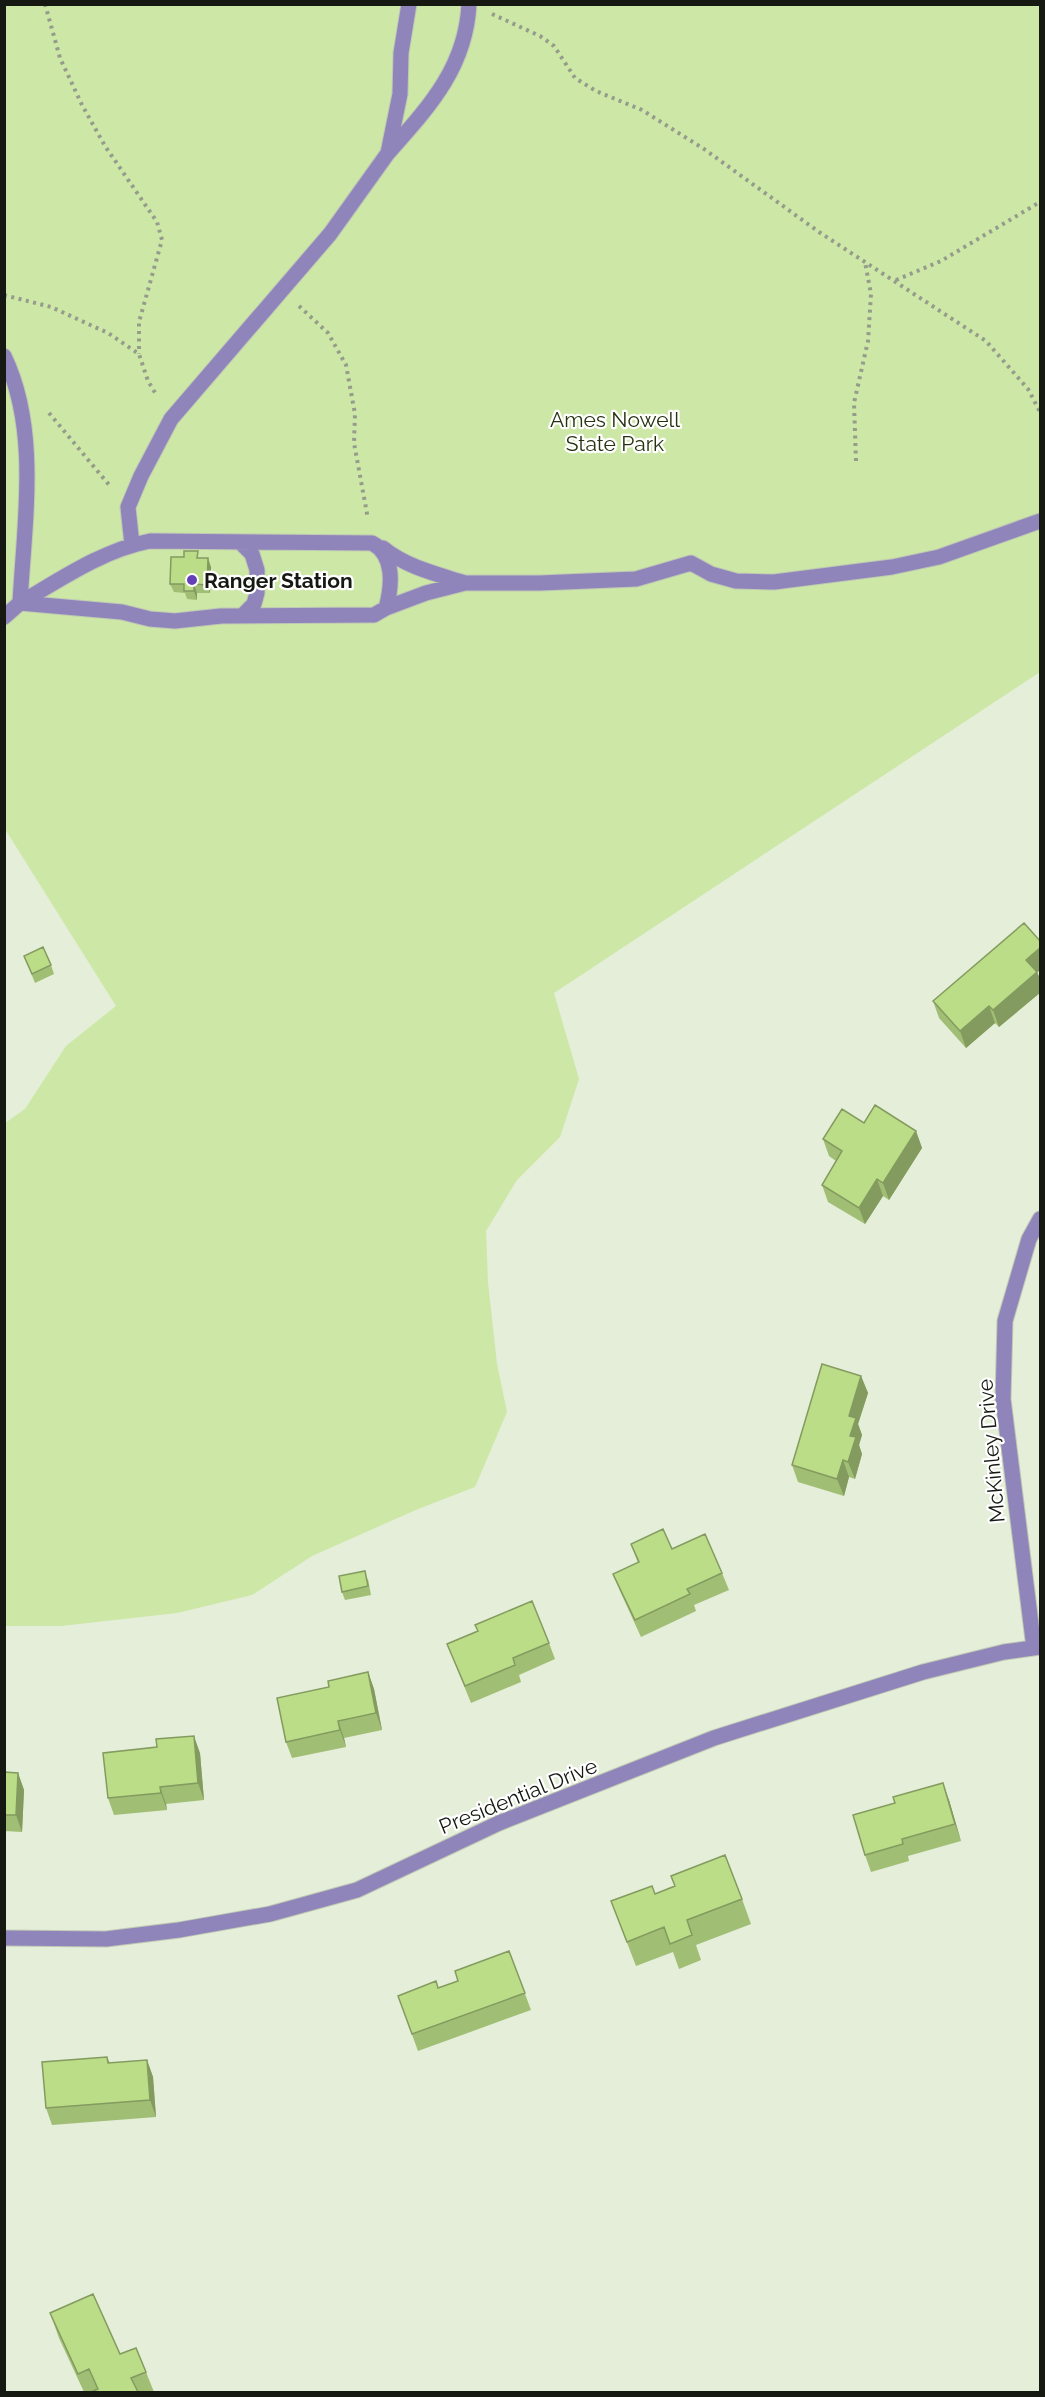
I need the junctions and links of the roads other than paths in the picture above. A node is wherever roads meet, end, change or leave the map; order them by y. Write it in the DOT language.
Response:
graph roads {
  1 [pos="410,4"];
  2 [pos="469,4"];
  3 [pos="388,153"];
  4 [pos="4,356"];
  5 [pos="1041,521"];
  6 [pos="240,542"];
  7 [pos="132,545"];
  8 [pos="377,546"];
  9 [pos="465,583"];
  10 [pos="20,603"];
  11 [pos="386,608"];
  12 [pos="242,616"];
  13 [pos="4,617"];
  14 [pos="1041,1219"];
  15 [pos="1037,1648"];
  16 [pos="4,1938"];
  1 -- 3 [label="street"];
  2 -- 3 [label="street"];
  3 -- 7 [label="street"];
  4 -- 10 [label="street"];
  5 -- 9 [label="street"];
  6 -- 7 [label="street"];
  6 -- 8 [label="street"];
  6 -- 12 [label="street"];
  7 -- 10 [label="street"];
  8 -- 9 [label="street"];
  8 -- 11 [label="street"];
  9 -- 11 [label="street"];
  10 -- 12 [label="street"];
  10 -- 13 [label="street"];
  11 -- 12 [label="street"];
  14 -- 15 [label="street, McKinley Drive"];
  15 -- 16 [label="street, Presidential Drive"];
}
